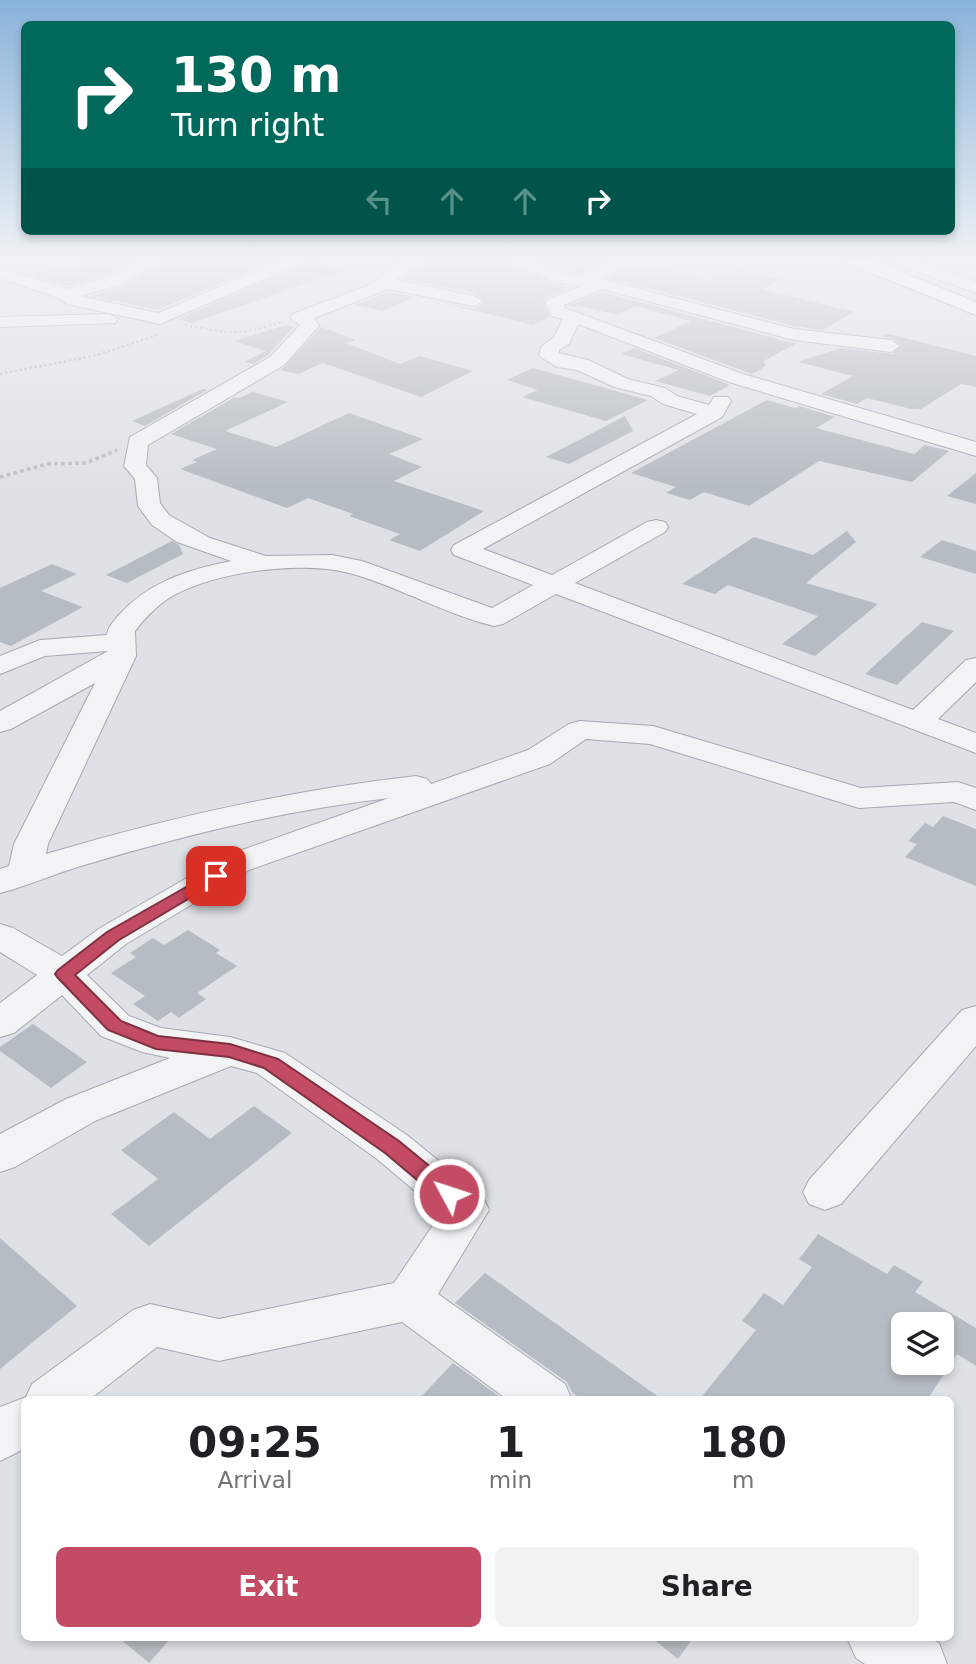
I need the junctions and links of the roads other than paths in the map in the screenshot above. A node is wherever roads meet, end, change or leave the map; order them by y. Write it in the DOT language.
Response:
graph roads {
  1 [pos="297,336"];
  2 [pos="564,336"];
  3 [pos="626,336"];
  4 [pos="807,336"];
  5 [pos="891,346"];
  6 [pos="753,383"];
  7 [pos="715,413"];
  8 [pos="976,449"];
  9 [pos="656,527"];
  10 [pos="263,563"];
  11 [pos="553,584"];
  12 [pos="122,649"];
  13 [pos="0,666"];
  14 [pos="976,666"];
  15 [pos="918,722"];
  16 [pos="0,723"];
  17 [pos="976,744"];
  18 [pos="467,782"];
  19 [pos="976,800"];
  20 [pos="12,877"];
  21 [pos="0,936"];
  22 [pos="64,974"];
  23 [pos="976,1020"];
  24 [pos="0,1023"];
  25 [pos="230,1051"];
  26 [pos="0,1155"];
  27 [pos="825,1192"];
  28 [pos="409,1300"];
  29 [pos="55,1396"];
  30 [pos="541,1396"];
  31 [pos="21,1421"];
  32 [pos="0,1437"];
  33 [pos="881,1641"];
  34 [pos="918,1664"];
  1 -- 10 [label="street"];
  2 -- 7 [label="street"];
  3 -- 6 [label="street"];
  4 -- 5 [label="street"];
  6 -- 7 [label="street"];
  6 -- 8 [label="street"];
  7 -- 11 [label="street"];
  9 -- 11 [label="street"];
  10 -- 11 [label="street"];
  10 -- 12 [label="street"];
  11 -- 15 [label="street"];
  12 -- 13 [label="street"];
  12 -- 16 [label="street"];
  12 -- 20 [label="street"];
  14 -- 15 [label="street"];
  15 -- 17 [label="street"];
  18 -- 19 [label="street"];
  18 -- 20 [label="street"];
  18 -- 22 [label="street"];
  21 -- 22 [label="street"];
  22 -- 24 [label="street"];
  22 -- 25 [label="street"];
  23 -- 27 [label="street"];
  25 -- 26 [label="street"];
  25 -- 28 [label="street"];
  28 -- 29 [label="street"];
  28 -- 30 [label="street"];
  31 -- 32 [label="street"];
  33 -- 34 [label="street"];
}
